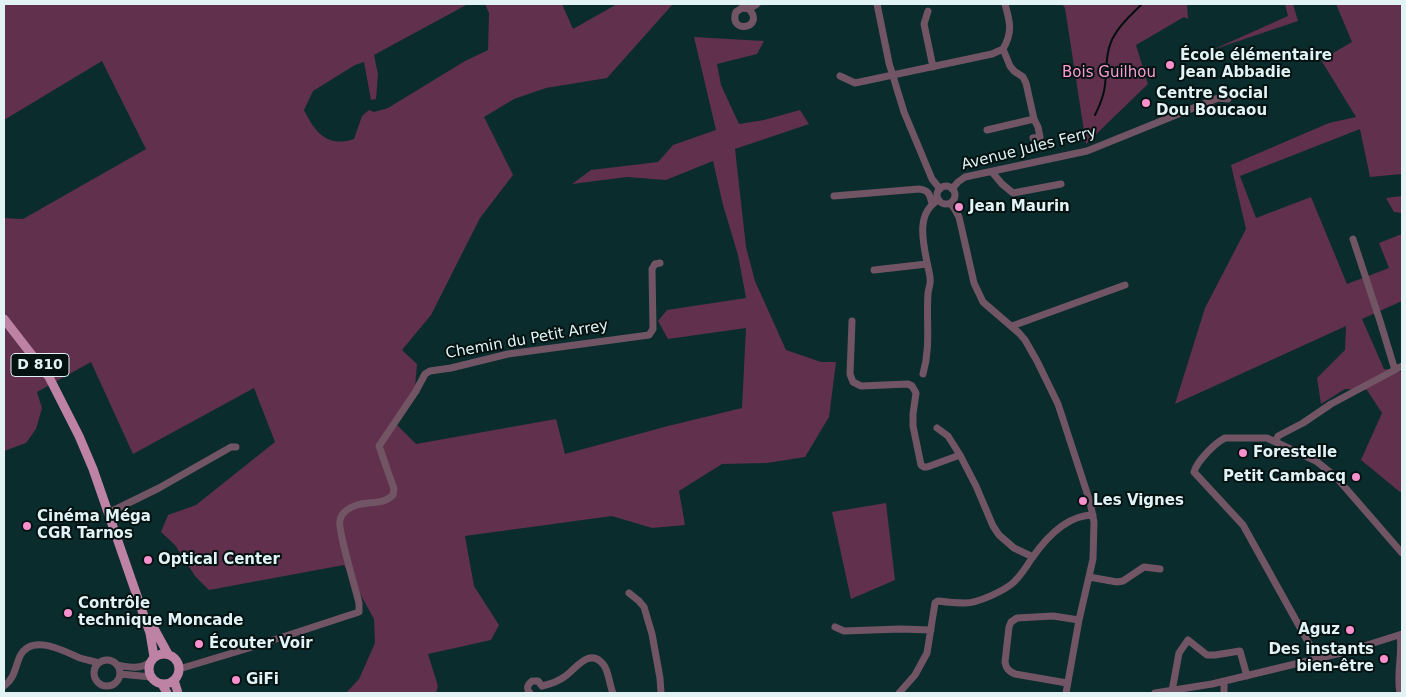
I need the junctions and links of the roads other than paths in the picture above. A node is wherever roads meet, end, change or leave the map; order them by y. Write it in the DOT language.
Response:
graph roads {
  1 [pos="757,4"];
  2 [pos="877,4"];
  3 [pos="1005,4"];
  4 [pos="749,9"];
  5 [pos="928,11"];
  6 [pos="1003,49"];
  7 [pos="933,67"];
  8 [pos="892,74"];
  9 [pos="840,76"];
  10 [pos="1228,99"];
  11 [pos="1034,119"];
  12 [pos="987,130"];
  13 [pos="1034,138"];
  14 [pos="992,172"];
  15 [pos="1061,184"];
  16 [pos="952,188"];
  17 [pos="940,189"];
  18 [pos="834,196"];
  19 [pos="936,202"];
  20 [pos="950,203"];
  21 [pos="1353,239"];
  22 [pos="660,262"];
  23 [pos="927,264"];
  24 [pos="874,270"];
  25 [pos="1125,285"];
  26 [pos="4,319"];
  27 [pos="852,321"];
  28 [pos="1012,326"];
  29 [pos="1402,366"];
  30 [pos="1395,370"];
  31 [pos="923,374"];
  32 [pos="936,428"];
  33 [pos="1276,441"];
  34 [pos="236,447"];
  35 [pos="960,455"];
  36 [pos="108,513"];
  37 [pos="1093,515"];
  38 [pos="1402,553"];
  39 [pos="1033,558"];
  40 [pos="1160,569"];
  41 [pos="1089,577"];
  42 [pos="629,593"];
  43 [pos="138,598"];
  44 [pos="1079,620"];
  45 [pos="835,627"];
  46 [pos="931,630"];
  47 [pos="1401,634"];
  48 [pos="168,654"];
  49 [pos="81,658"];
  50 [pos="1317,658"];
  51 [pos="152,659"];
  52 [pos="99,662"];
  53 [pos="117,664"];
  54 [pos="95,669"];
  55 [pos="179,669"];
  56 [pos="120,674"];
  57 [pos="1247,676"];
  58 [pos="151,677"];
  59 [pos="174,680"];
  60 [pos="1224,682"];
  61 [pos="1067,683"];
  62 [pos="162,684"];
  63 [pos="4,686"];
  64 [pos="541,690"];
  65 [pos="1172,691"];
  66 [pos="167,693"];
  67 [pos="178,693"];
  68 [pos="530,693"];
  69 [pos="613,693"];
  70 [pos="661,693"];
  71 [pos="899,693"];
  72 [pos="1066,693"];
  73 [pos="1155,693"];
  74 [pos="1224,693"];
  75 [pos="1400,693"];
  1 -- 4 [label="street"];
  2 -- 8 [label="street"];
  3 -- 6 [label="street"];
  5 -- 7 [label="street"];
  6 -- 7 [label="street"];
  6 -- 11 [label="street"];
  7 -- 8 [label="street"];
  8 -- 9 [label="street"];
  8 -- 17 [label="street"];
  10 -- 14 [label="street, Avenue Jules Ferry"];
  11 -- 12 [label="street"];
  11 -- 13 [label="street"];
  14 -- 15 [label="street"];
  14 -- 16 [label="street, Avenue Jules Ferry"];
  16 -- 17 [label="street"];
  16 -- 20 [label="street"];
  17 -- 19 [label="street"];
  18 -- 19 [label="street"];
  19 -- 20 [label="street"];
  19 -- 23 [label="street"];
  20 -- 28 [label="street"];
  21 -- 30 [label="street"];
  22 -- 55 [label="street, Chemin du Petit Arrey"];
  23 -- 24 [label="street"];
  23 -- 31 [label="street"];
  25 -- 28 [label="street"];
  26 -- 36 [label="main road, D 810"];
  27 -- 35 [label="street"];
  28 -- 37 [label="street"];
  29 -- 30 [label="street"];
  30 -- 33 [label="street"];
  32 -- 35 [label="street"];
  33 -- 38 [label="street"];
  33 -- 50 [label="street"];
  34 -- 36 [label="street"];
  35 -- 39 [label="street"];
  36 -- 43 [label="main road, D 810"];
  37 -- 39 [label="street"];
  37 -- 41 [label="street"];
  39 -- 46 [label="street"];
  40 -- 41 [label="street"];
  41 -- 44 [label="street"];
  42 -- 70 [label="street"];
  43 -- 48 [label="main road, D 810"];
  43 -- 51 [label="main road, D 810"];
  44 -- 61 [label="street"];
  44 -- 61 [label="street"];
  45 -- 46 [label="street"];
  46 -- 71 [label="street"];
  47 -- 50 [label="street"];
  47 -- 75 [label="street"];
  48 -- 51 [label="main road"];
  48 -- 55 [label="main road"];
  49 -- 52 [label="street"];
  49 -- 54 [label="street"];
  49 -- 63 [label="street"];
  50 -- 57 [label="street"];
  51 -- 53 [label="street"];
  51 -- 58 [label="main road"];
  52 -- 53 [label="street"];
  52 -- 54 [label="street"];
  53 -- 56 [label="street"];
  54 -- 56 [label="street"];
  55 -- 59 [label="main road"];
  56 -- 58 [label="street"];
  57 -- 60 [label="street"];
  57 -- 65 [label="street"];
  58 -- 62 [label="main road"];
  59 -- 62 [label="main road"];
  59 -- 67 [label="main road"];
  60 -- 65 [label="street"];
  60 -- 74 [label="street"];
  61 -- 72 [label="street"];
  62 -- 66 [label="main road"];
  64 -- 68 [label="street"];
  64 -- 69 [label="street"];
  65 -- 73 [label="street"];
}
